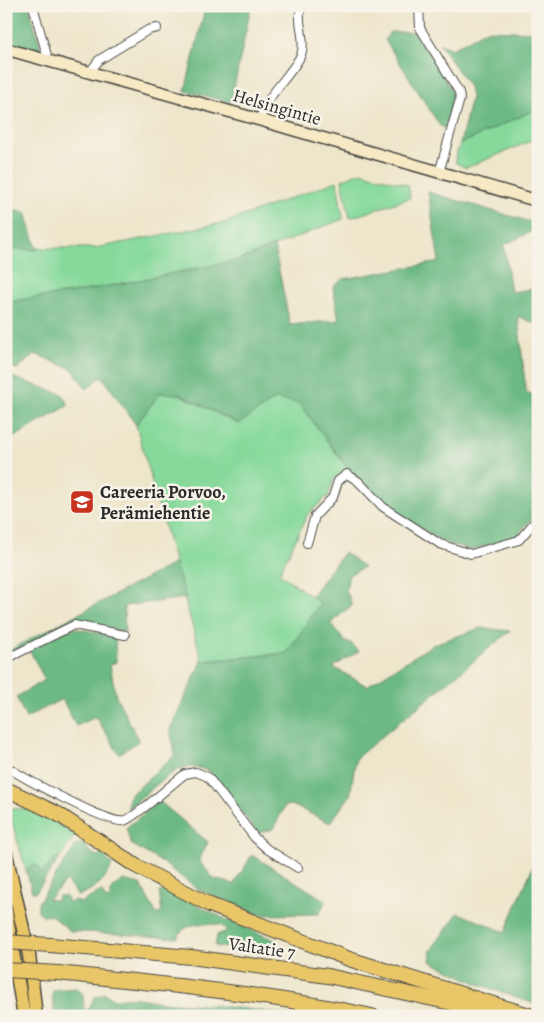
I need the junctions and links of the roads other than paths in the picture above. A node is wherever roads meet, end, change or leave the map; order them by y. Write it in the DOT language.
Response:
graph roads {
  1 [pos="33,6"];
  2 [pos="419,6"];
  3 [pos="300,11"];
  4 [pos="157,28"];
  5 [pos="6,49"];
  6 [pos="48,60"];
  7 [pos="90,72"];
  8 [pos="260,120"];
  9 [pos="439,173"];
  10 [pos="538,201"];
  11 [pos="538,518"];
  12 [pos="307,543"];
  13 [pos="125,635"];
  14 [pos="6,659"];
  15 [pos="6,766"];
  16 [pos="6,789"];
  17 [pos="6,798"];
  18 [pos="36,803"];
  19 [pos="6,854"];
  20 [pos="298,868"];
  21 [pos="6,912"];
  22 [pos="6,942"];
  23 [pos="6,970"];
  24 [pos="24,1016"];
  25 [pos="36,1016"];
  26 [pos="372,1016"];
  27 [pos="508,1016"];
  28 [pos="532,1016"];
  1 -- 6 [label="street"];
  2 -- 9 [label="street"];
  3 -- 8 [label="street"];
  4 -- 7 [label="street"];
  5 -- 6 [label="main road, Helsingintie"];
  6 -- 7 [label="main road, Helsingintie"];
  7 -- 8 [label="main road, Helsingintie"];
  8 -- 9 [label="main road, Helsingintie"];
  9 -- 10 [label="main road, Helsingintie"];
  11 -- 12 [label="street"];
  13 -- 14 [label="street"];
  15 -- 20 [label="street"];
  16 -- 18 [label="highway"];
  17 -- 18 [label="highway"];
  18 -- 28 [label="highway"];
  19 -- 25 [label="main road"];
  21 -- 24 [label="main road"];
  22 -- 27 [label="highway, Valtatie 7, bridge"];
  23 -- 26 [label="highway, bridge"];
}
